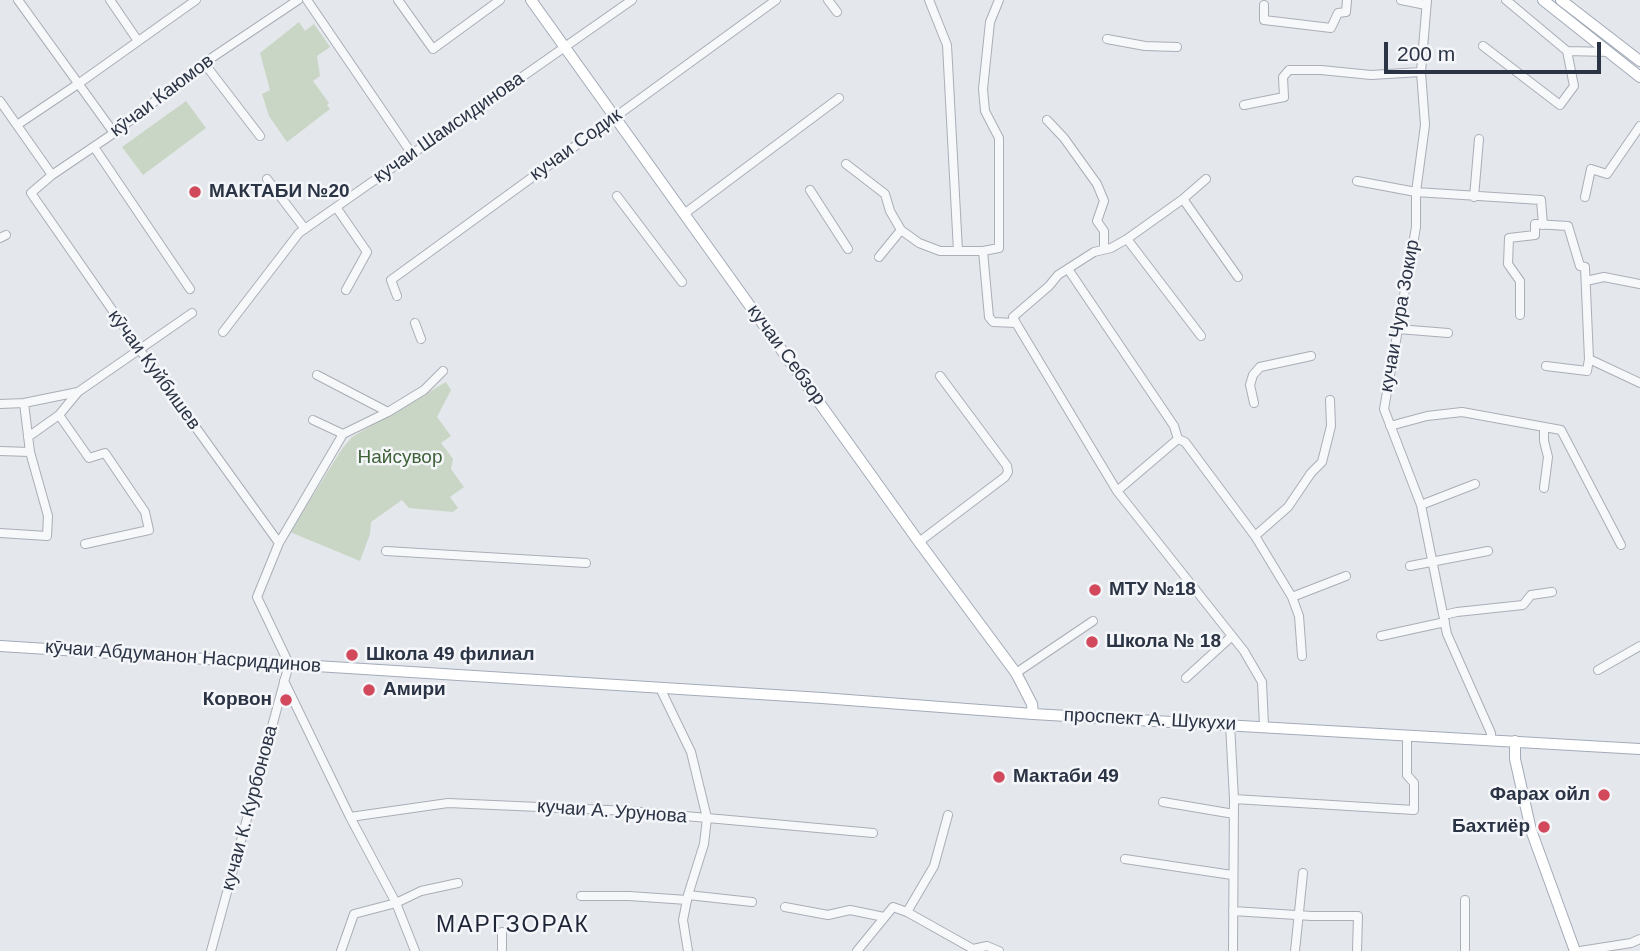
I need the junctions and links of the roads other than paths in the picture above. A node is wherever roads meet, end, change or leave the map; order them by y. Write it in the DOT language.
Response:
graph roads {
  1 [pos="18,0"];
  2 [pos="110,0"];
  3 [pos="195,0"];
  4 [pos="298,0"];
  5 [pos="307,0"];
  6 [pos="398,0"];
  7 [pos="500,0"];
  8 [pos="531,0"];
  9 [pos="632,0"];
  10 [pos="776,0"];
  11 [pos="828,0"];
  12 [pos="929,0"];
  13 [pos="999,0"];
  14 [pos="1347,0"];
  15 [pos="1401,0"];
  16 [pos="1506,0"];
  17 [pos="1543,0"];
  18 [pos="1561,0"];
  19 [pos="1426,3"];
  20 [pos="1264,5"];
  21 [pos="837,12"];
  22 [pos="1107,39"];
  23 [pos="138,41"];
  24 [pos="565,47"];
  25 [pos="1177,47"];
  26 [pos="1483,47"];
  27 [pos="1567,51"];
  28 [pos="1609,52"];
  29 [pos="1640,61"];
  30 [pos="204,63"];
  31 [pos="1421,72"];
  32 [pos="1640,77"];
  33 [pos="78,84"];
  34 [pos="839,98"];
  35 [pos="0,101"];
  36 [pos="1244,105"];
  37 [pos="615,117"];
  38 [pos="1046,120"];
  39 [pos="17,125"];
  40 [pos="1640,126"];
  41 [pos="114,133"];
  42 [pos="260,136"];
  43 [pos="1479,139"];
  44 [pos="94,147"];
  45 [pos="412,154"];
  46 [pos="846,164"];
  47 [pos="52,176"];
  48 [pos="267,179"];
  49 [pos="1206,179"];
  50 [pos="1357,181"];
  51 [pos="810,190"];
  52 [pos="1416,192"];
  53 [pos="617,196"];
  54 [pos="32,197"];
  55 [pos="1474,197"];
  56 [pos="1585,197"];
  57 [pos="1184,199"];
  58 [pos="336,207"];
  59 [pos="684,214"];
  60 [pos="1539,224"];
  61 [pos="305,229"];
  62 [pos="901,230"];
  63 [pos="1128,239"];
  64 [pos="848,249"];
  65 [pos="1104,249"];
  66 [pos="983,250"];
  67 [pos="958,251"];
  68 [pos="879,257"];
  69 [pos="1068,269"];
  70 [pos="1238,277"];
  71 [pos="1586,281"];
  72 [pos="682,282"];
  73 [pos="1640,284"];
  74 [pos="190,289"];
  75 [pos="346,290"];
  76 [pos="397,296"];
  77 [pos="192,313"];
  78 [pos="1520,315"];
  79 [pos="415,323"];
  80 [pos="1016,323"];
  81 [pos="1398,329"];
  82 [pos="223,332"];
  83 [pos="1448,333"];
  84 [pos="1201,336"];
  85 [pos="421,339"];
  86 [pos="140,350"];
  87 [pos="1311,356"];
  88 [pos="1589,359"];
  89 [pos="1546,366"];
  90 [pos="443,371"];
  91 [pos="317,375"];
  92 [pos="940,376"];
  93 [pos="1640,383"];
  94 [pos="78,392"];
  95 [pos="1330,400"];
  96 [pos="1254,402"];
  97 [pos="24,403"];
  98 [pos="0,404"];
  99 [pos="388,412"];
  100 [pos="59,415"];
  101 [pos="313,420"];
  102 [pos="1390,426"];
  103 [pos="1544,427"];
  104 [pos="343,434"];
  105 [pos="27,437"];
  106 [pos="1178,439"];
  107 [pos="0,451"];
  108 [pos="30,452"];
  109 [pos="1475,484"];
  110 [pos="1545,488"];
  111 [pos="1117,491"];
  112 [pos="1421,505"];
  113 [pos="0,533"];
  114 [pos="1255,536"];
  115 [pos="919,541"];
  116 [pos="279,543"];
  117 [pos="85,544"];
  118 [pos="1621,545"];
  119 [pos="386,551"];
  120 [pos="1488,551"];
  121 [pos="1432,560"];
  122 [pos="586,563"];
  123 [pos="1410,566"];
  124 [pos="1346,576"];
  125 [pos="1552,592"];
  126 [pos="1292,597"];
  127 [pos="1445,619"];
  128 [pos="1093,621"];
  129 [pos="1232,636"];
  130 [pos="1381,636"];
  131 [pos="0,646"];
  132 [pos="1640,646"];
  133 [pos="1302,656"];
  134 [pos="289,664"];
  135 [pos="1598,670"];
  136 [pos="1016,673"];
  137 [pos="1186,678"];
  138 [pos="284,681"];
  139 [pos="660,688"];
  140 [pos="1033,714"];
  141 [pos="1230,724"];
  142 [pos="1265,726"];
  143 [pos="1407,736"];
  144 [pos="1491,740"];
  145 [pos="1515,741"];
  146 [pos="1640,749"];
  147 [pos="1234,799"];
  148 [pos="1163,802"];
  149 [pos="1234,814"];
  150 [pos="948,816"];
  151 [pos="350,817"];
  152 [pos="707,818"];
  153 [pos="873,833"];
  154 [pos="1125,859"];
  155 [pos="1303,873"];
  156 [pos="1232,875"];
  157 [pos="458,883"];
  158 [pos="581,896"];
  159 [pos="687,898"];
  160 [pos="1465,900"];
  161 [pos="752,902"];
  162 [pos="396,903"];
  163 [pos="785,907"];
  164 [pos="1233,911"];
  165 [pos="907,912"];
  166 [pos="1297,915"];
  167 [pos="884,917"];
  168 [pos="502,932"];
  169 [pos="1640,939"];
  170 [pos="211,951"];
  171 [pos="341,951"];
  172 [pos="415,951"];
  173 [pos="502,951"];
  174 [pos="688,951"];
  175 [pos="857,951"];
  176 [pos="999,951"];
  177 [pos="1233,951"];
  178 [pos="1295,951"];
  179 [pos="1357,951"];
  180 [pos="1465,951"];
  181 [pos="1577,951"];
  1 -- 33 [label="street"];
  2 -- 23 [label="street"];
  3 -- 23 [label="street"];
  4 -- 30 [label="street, кӯчаи Каюмов"];
  5 -- 45 [label="street"];
  6 -- 7 [label="street"];
  8 -- 24 [label="main road, кучаи Себзор"];
  9 -- 24 [label="street, кучаи Шамсидинова"];
  10 -- 37 [label="street, кучаи Содик"];
  11 -- 21 [label="street"];
  12 -- 67 [label="street"];
  13 -- 66 [label="street"];
  14 -- 20 [label="street"];
  15 -- 19 [label="street"];
  16 -- 27 [label="street"];
  17 -- 28 [label="main road"];
  18 -- 29 [label="main road"];
  19 -- 31 [label="street, кучаи Чура Зокир"];
  22 -- 25 [label="street"];
  23 -- 33 [label="street"];
  24 -- 37 [label="main road, кучаи Себзор"];
  24 -- 45 [label="street, кучаи Шамсидинова"];
  26 -- 27 [label="street"];
  27 -- 28 [label="street"];
  28 -- 32 [label="main road"];
  30 -- 41 [label="street, кӯчаи Каюмов"];
  30 -- 42 [label="street"];
  31 -- 36 [label="street"];
  31 -- 52 [label="street, кучаи Чура Зокир"];
  33 -- 39 [label="street"];
  33 -- 41 [label="street"];
  34 -- 59 [label="street"];
  35 -- 39 [label="street"];
  37 -- 59 [label="main road, кучаи Себзор"];
  37 -- 76 [label="street, кучаи Содик"];
  38 -- 65 [label="street"];
  39 -- 47 [label="street"];
  40 -- 56 [label="street"];
  41 -- 44 [label="street, кӯчаи Каюмов"];
  43 -- 55 [label="street"];
  44 -- 47 [label="street, кӯчаи Каюмов"];
  44 -- 74 [label="street"];
  45 -- 58 [label="street, кучаи Шамсидинова"];
  46 -- 62 [label="street"];
  47 -- 54 [label="street, кӯчаи Каюмов"];
  48 -- 61 [label="street"];
  49 -- 57 [label="street"];
  50 -- 52 [label="street"];
  51 -- 64 [label="street"];
  52 -- 55 [label="street"];
  52 -- 81 [label="street, кучаи Чура Зокир"];
  53 -- 72 [label="street"];
  54 -- 86 [label="street, кӯчаи Куйбишев"];
  55 -- 60 [label="street"];
  57 -- 63 [label="street"];
  57 -- 70 [label="street"];
  58 -- 61 [label="street, кучаи Шамсидинова"];
  58 -- 75 [label="street"];
  59 -- 115 [label="main road, кучаи Себзор"];
  60 -- 71 [label="street"];
  60 -- 78 [label="street"];
  61 -- 82 [label="street, кучаи Шамсидинова"];
  62 -- 67 [label="street"];
  62 -- 68 [label="street"];
  63 -- 65 [label="street"];
  63 -- 84 [label="street"];
  65 -- 69 [label="street"];
  66 -- 67 [label="street"];
  66 -- 80 [label="street"];
  69 -- 80 [label="street"];
  69 -- 106 [label="street"];
  71 -- 73 [label="street"];
  71 -- 88 [label="street"];
  77 -- 86 [label="street"];
  79 -- 85 [label="street"];
  80 -- 111 [label="street"];
  81 -- 83 [label="street"];
  81 -- 102 [label="street, кучаи Чура Зокир"];
  86 -- 94 [label="street"];
  86 -- 116 [label="street, кӯчаи Куйбишев"];
  87 -- 96 [label="street"];
  88 -- 89 [label="street"];
  88 -- 93 [label="street"];
  90 -- 99 [label="street"];
  91 -- 99 [label="street"];
  92 -- 115 [label="street"];
  94 -- 97 [label="street"];
  94 -- 100 [label="street"];
  95 -- 114 [label="street"];
  97 -- 98 [label="street"];
  97 -- 105 [label="street"];
  99 -- 104 [label="street"];
  100 -- 105 [label="street"];
  100 -- 117 [label="street"];
  101 -- 104 [label="street"];
  102 -- 103 [label="street"];
  102 -- 112 [label="street, кучаи Чура Зокир"];
  103 -- 110 [label="street"];
  103 -- 118 [label="street"];
  104 -- 116 [label="street"];
  105 -- 108 [label="street"];
  106 -- 111 [label="street"];
  106 -- 114 [label="street"];
  107 -- 108 [label="street"];
  108 -- 113 [label="street"];
  109 -- 112 [label="street"];
  111 -- 129 [label="street"];
  112 -- 121 [label="street, кучаи Чура Зокир"];
  114 -- 126 [label="street"];
  115 -- 136 [label="main road, кучаи Себзор"];
  116 -- 134 [label="street"];
  119 -- 122 [label="street"];
  120 -- 121 [label="street"];
  121 -- 123 [label="street"];
  121 -- 127 [label="street, кучаи Чура Зокир"];
  124 -- 126 [label="street"];
  125 -- 127 [label="street"];
  126 -- 133 [label="street"];
  127 -- 130 [label="street"];
  127 -- 144 [label="street, кучаи Чура Зокир"];
  128 -- 136 [label="street"];
  129 -- 137 [label="street"];
  129 -- 142 [label="street"];
  131 -- 134 [label="main road, кӯчаи Абдуманон Насриддинов"];
  132 -- 135 [label="street"];
  134 -- 138 [label="street, кучаи К. Курбонова"];
  134 -- 139 [label="main road, кӯчаи Абдуманон Насриддинов"];
  136 -- 140 [label="main road, кучаи Себзор"];
  138 -- 151 [label="street"];
  138 -- 170 [label="street, кучаи К. Курбонова"];
  139 -- 140 [label="main road, проспект А. Шукухи"];
  139 -- 152 [label="street"];
  140 -- 141 [label="main road, проспект А. Шукухи"];
  141 -- 142 [label="main road, проспект А. Шукухи"];
  141 -- 147 [label="street"];
  142 -- 143 [label="main road, проспект А. Шукухи"];
  143 -- 144 [label="main road, проспект А. Шукухи"];
  143 -- 147 [label="street"];
  144 -- 145 [label="main road, проспект А. Шукухи"];
  145 -- 146 [label="main road, проспект А. Шукухи"];
  145 -- 181 [label="main road"];
  147 -- 149 [label="street"];
  148 -- 149 [label="street"];
  149 -- 156 [label="street"];
  150 -- 165 [label="street"];
  151 -- 152 [label="street, кучаи А. Урунова"];
  151 -- 162 [label="street"];
  152 -- 153 [label="street, кучаи А. Урунова"];
  152 -- 159 [label="street"];
  154 -- 156 [label="street"];
  155 -- 166 [label="street"];
  156 -- 164 [label="street"];
  157 -- 162 [label="street"];
  158 -- 159 [label="street"];
  159 -- 161 [label="street"];
  159 -- 174 [label="street"];
  160 -- 180 [label="street"];
  162 -- 171 [label="street"];
  162 -- 172 [label="street"];
  163 -- 167 [label="street"];
  164 -- 166 [label="street"];
  164 -- 177 [label="street"];
  165 -- 167 [label="street"];
  165 -- 176 [label="street"];
  166 -- 178 [label="street"];
  166 -- 179 [label="street"];
  167 -- 175 [label="street"];
  168 -- 173 [label="street"];
  169 -- 181 [label="street"];
}
